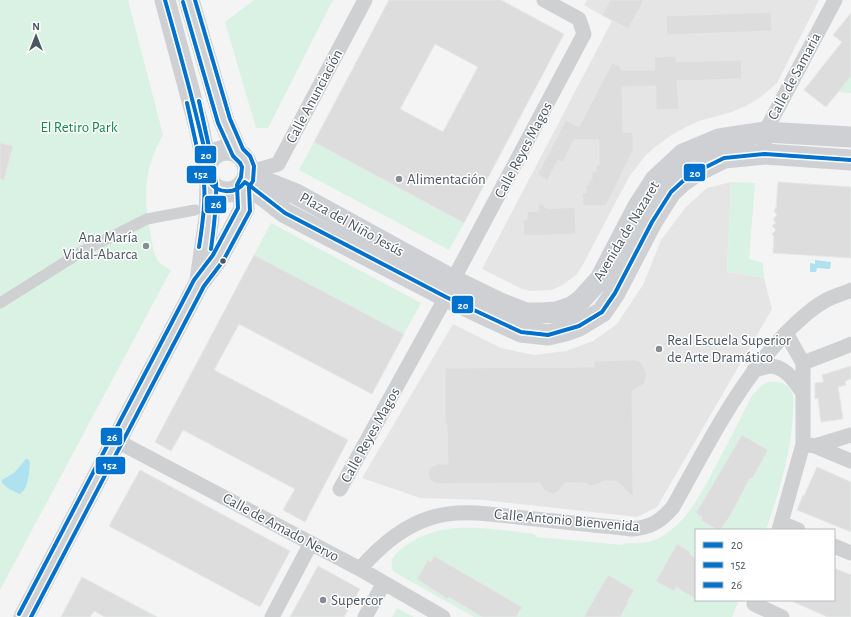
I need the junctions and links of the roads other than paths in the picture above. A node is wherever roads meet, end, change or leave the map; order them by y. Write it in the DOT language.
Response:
graph roads {
  1 [pos="165,0"];
  2 [pos="189,0"];
  3 [pos="365,0"];
  4 [pos="544,0"];
  5 [pos="835,0"];
  6 [pos="764,132"];
  7 [pos="851,137"];
  8 [pos="238,153"];
  9 [pos="765,154"];
  10 [pos="851,160"];
  11 [pos="208,174"];
  12 [pos="246,179"];
  13 [pos="195,210"];
  14 [pos="199,283"];
  15 [pos="450,288"];
  16 [pos="851,290"];
  17 [pos="0,303"];
  18 [pos="786,333"];
  19 [pos="851,344"];
  20 [pos="803,363"];
  21 [pos="754,370"];
  22 [pos="803,393"];
  23 [pos="851,435"];
  24 [pos="117,441"];
  25 [pos="809,445"];
  26 [pos="851,461"];
  27 [pos="340,490"];
  28 [pos="780,526"];
  29 [pos="794,529"];
  30 [pos="311,544"];
  31 [pos="835,546"];
  32 [pos="851,553"];
  33 [pos="360,569"];
  34 [pos="384,583"];
  35 [pos="752,607"];
  36 [pos="24,617"];
  37 [pos="272,617"];
  38 [pos="365,617"];
  39 [pos="442,617"];
  40 [pos="782,617"];
  1 -- 11 [label="main road"];
  2 -- 8 [label="main road"];
  3 -- 12 [label="street, Calle Anunciación"];
  4 -- 15 [label="street, Calle Reyes Magos"];
  5 -- 6 [label="street, Calle de Samaria"];
  6 -- 7 [label="main road, Avenida de Nazaret"];
  6 -- 9 [label="street, Calle de Samaria"];
  6 -- 15 [label="main road, Avenida de Nazaret"];
  8 -- 11 [label="main road"];
  8 -- 12 [label="main road"];
  9 -- 10 [label="main road, Avenida de Nazaret"];
  9 -- 15 [label="main road, Avenida de Nazaret"];
  11 -- 12 [label="main road"];
  11 -- 14 [label="main road"];
  12 -- 14 [label="main road"];
  12 -- 15 [label="main road, Plaza del Niño Jesús"];
  13 -- 17 [label="street"];
  14 -- 24 [label="main road"];
  15 -- 27 [label="street, Calle Reyes Magos"];
  16 -- 18 [label="street, Calle Antonio Bienvenida"];
  18 -- 20 [label="street"];
  18 -- 21 [label="street, Calle Antonio Bienvenida"];
  19 -- 20 [label="street"];
  20 -- 22 [label="street"];
  21 -- 22 [label="street"];
  21 -- 33 [label="street, Calle Antonio Bienvenida"];
  22 -- 25 [label="street"];
  23 -- 25 [label="street"];
  24 -- 30 [label="street, Calle de Amado Nervo"];
  24 -- 36 [label="main road"];
  25 -- 26 [label="street"];
  25 -- 28 [label="street"];
  28 -- 29 [label="street"];
  30 -- 33 [label="street, Calle de Amado Nervo"];
  30 -- 37 [label="street"];
  31 -- 32 [label="street"];
  33 -- 34 [label="street, Calle de Amado Nervo"];
  34 -- 38 [label="street"];
  34 -- 39 [label="street, Calle de Amado Nervo"];
  35 -- 40 [label="street"];
}
